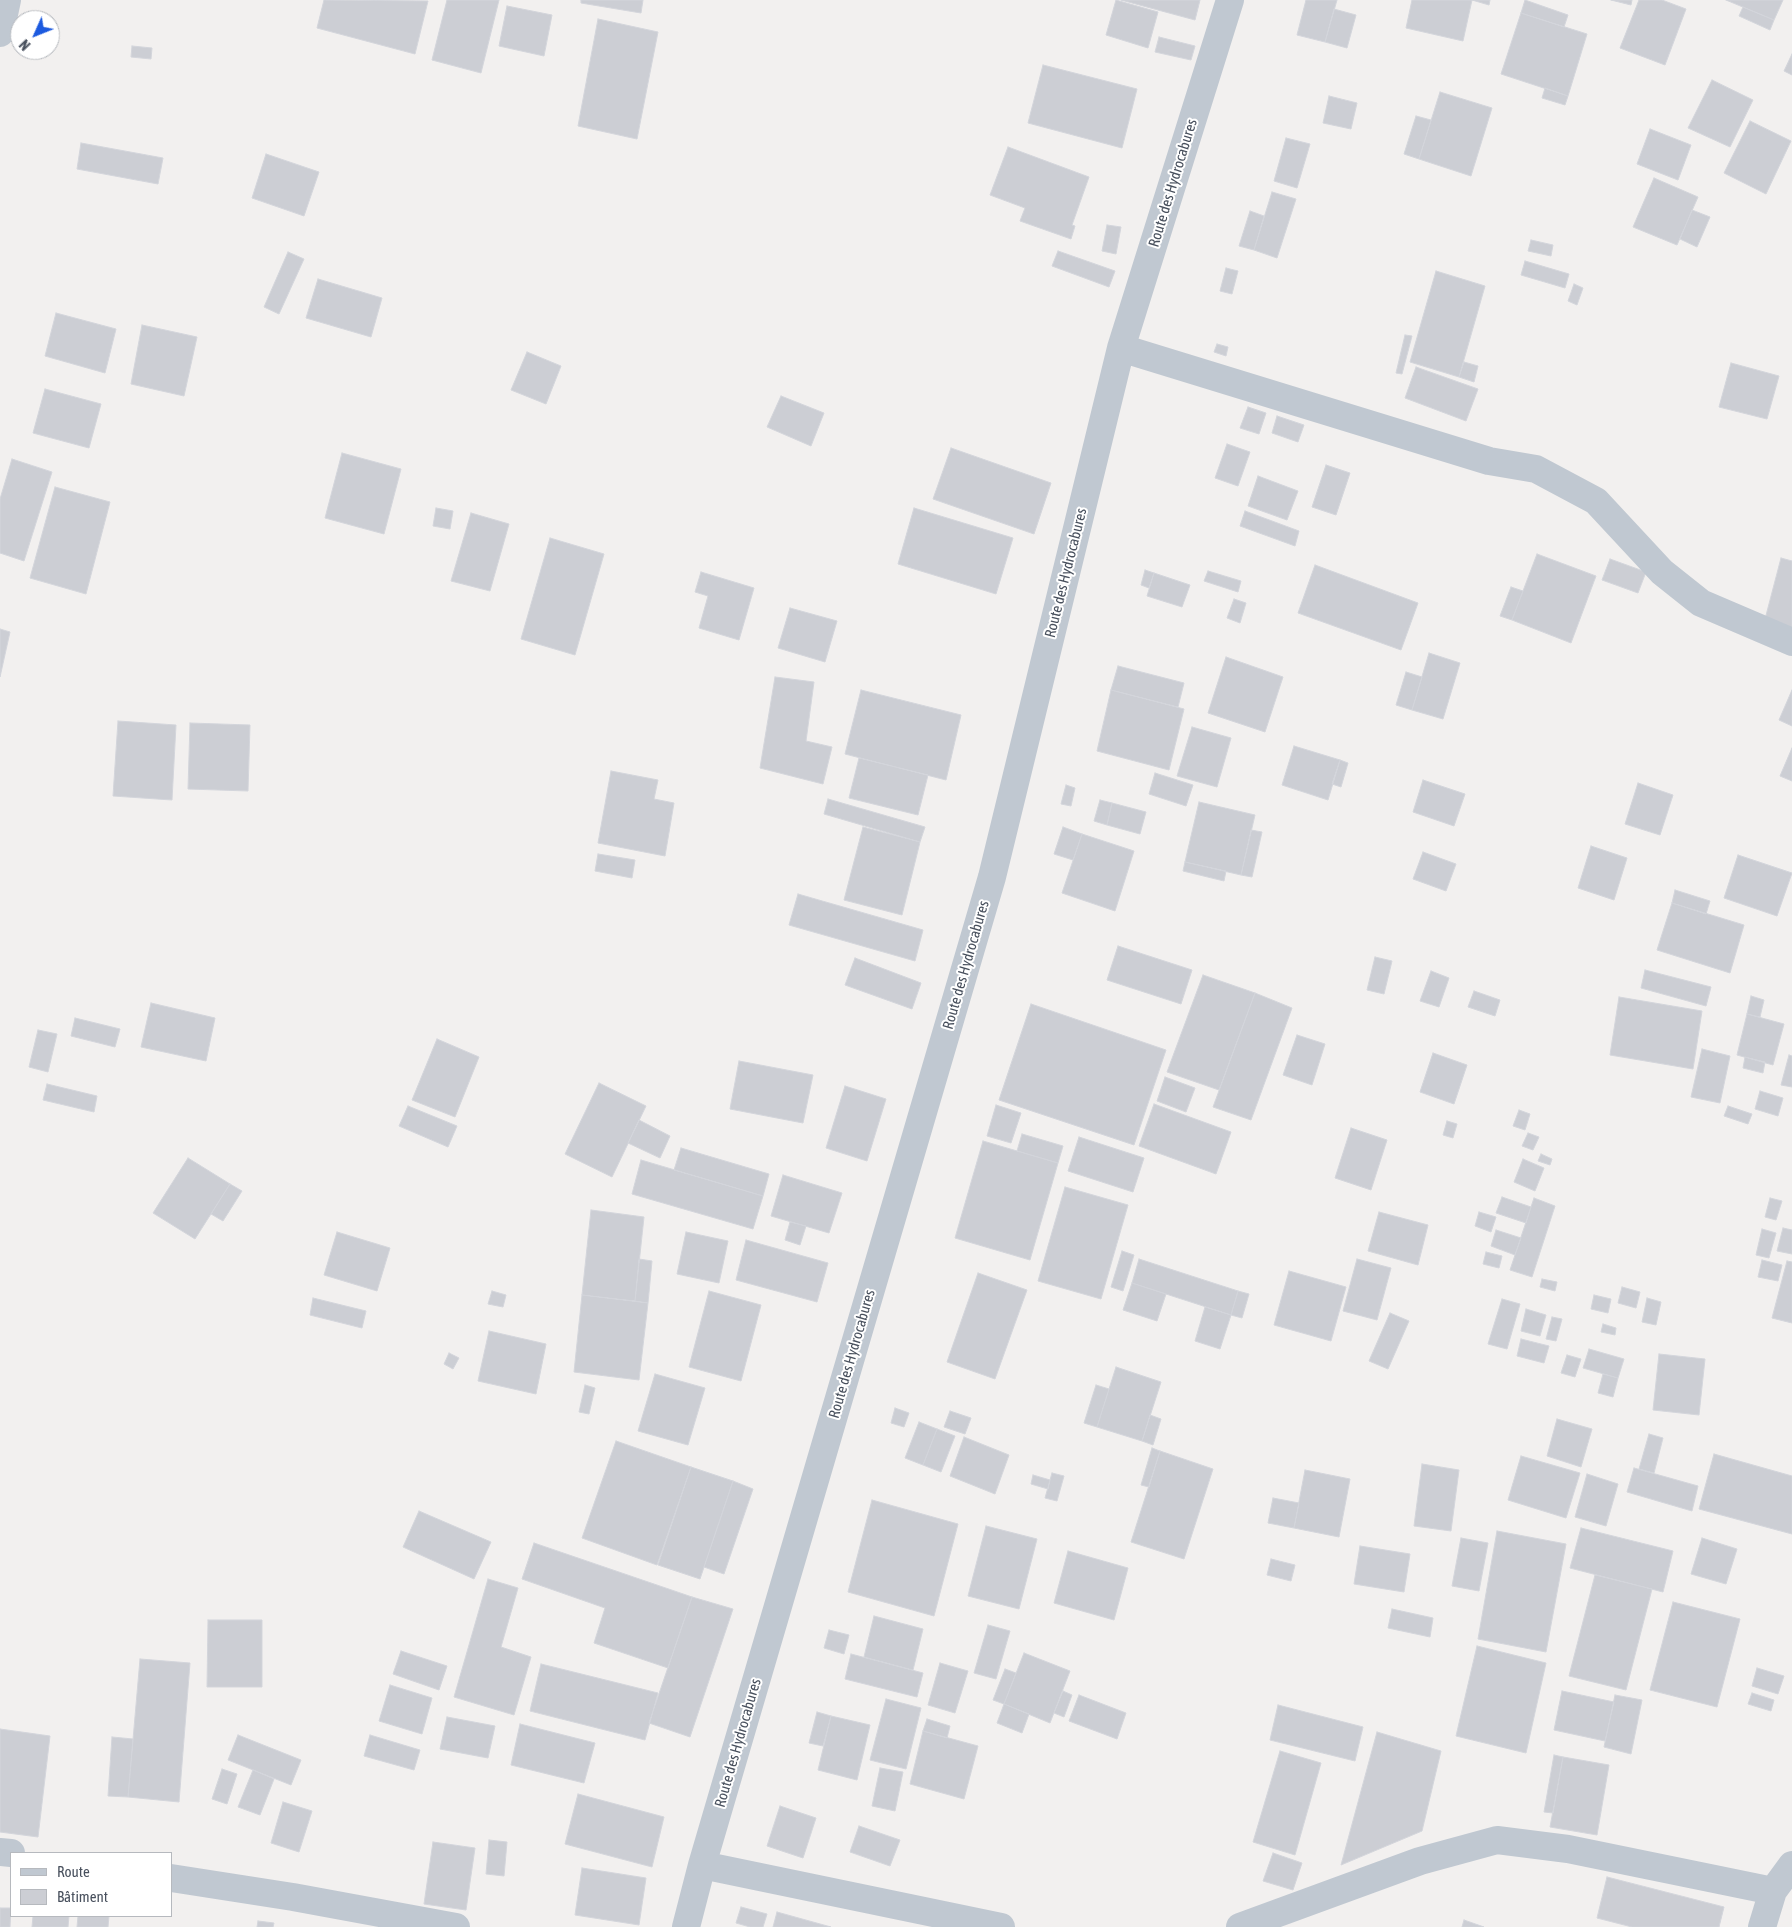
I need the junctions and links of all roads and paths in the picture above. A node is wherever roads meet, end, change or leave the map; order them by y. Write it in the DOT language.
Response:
graph roads {
  1 [pos="7,0"];
  2 [pos="1230,0"];
  3 [pos="0,33"];
  4 [pos="1121,348"];
  5 [pos="1792,642"];
  6 [pos="1792,1865"];
  7 [pos="702,1866"];
  8 [pos="172,1878"];
  9 [pos="1773,1892"];
  10 [pos="456,1927"];
  11 [pos="686,1927"];
  12 [pos="1001,1927"];
  13 [pos="1240,1927"];
  14 [pos="1762,1927"];
  1 -- 3 [label="street"];
  2 -- 4 [label="street, Route des Hydrocabures"];
  4 -- 5 [label="street"];
  4 -- 7 [label="street, Route des Hydrocabures"];
  6 -- 9 [label="street"];
  7 -- 11 [label="street, Route des Hydrocabures"];
  7 -- 12 [label="street"];
  8 -- 10 [label="street"];
  9 -- 13 [label="street"];
  9 -- 14 [label="street"];
}
